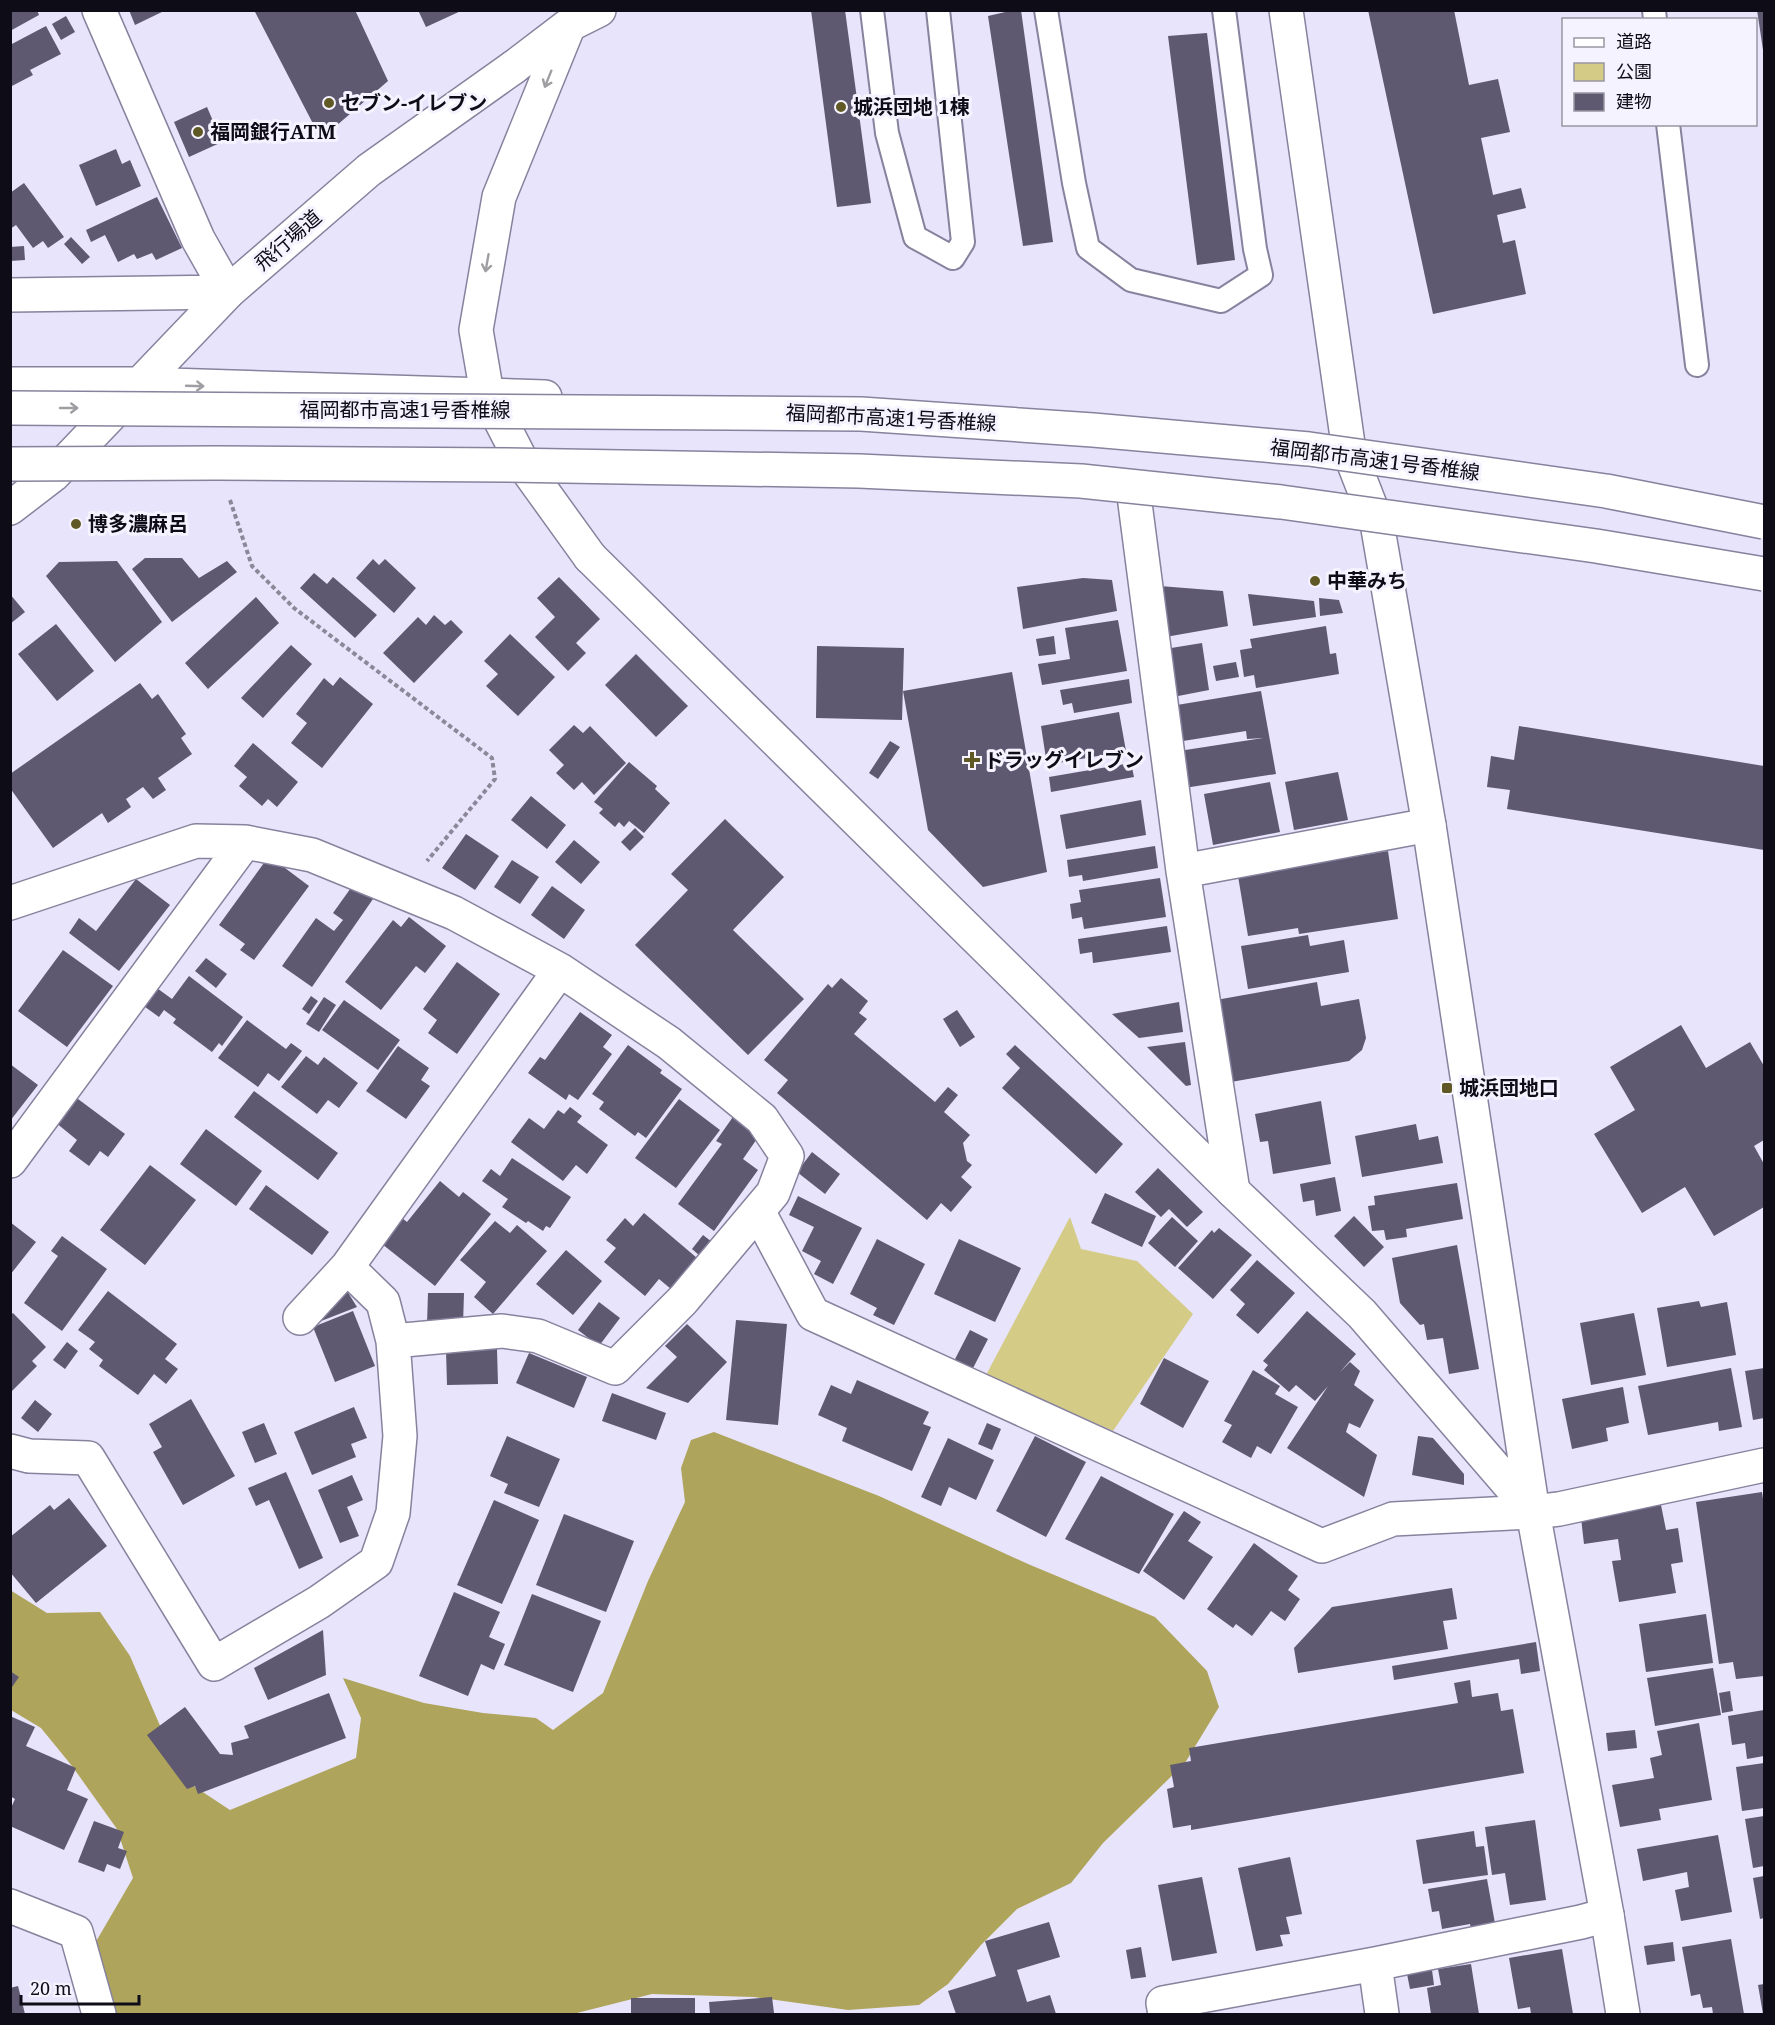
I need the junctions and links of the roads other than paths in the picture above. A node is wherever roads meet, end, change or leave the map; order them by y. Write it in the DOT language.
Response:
graph roads {
  1 [pos="99,10"];
  2 [pos="599,10"];
  3 [pos="872,10"];
  4 [pos="938,10"];
  5 [pos="1046,10"];
  6 [pos="1224,10"];
  7 [pos="1286,10"];
  8 [pos="569,25"];
  9 [pos="1668,126"];
  10 [pos="228,292"];
  11 [pos="10,295"];
  12 [pos="1697,364"];
  13 [pos="10,384"];
  14 [pos="138,384"];
  15 [pos="487,394"];
  16 [pos="10,408"];
  17 [pos="1281,445"];
  18 [pos="1349,451"];
  19 [pos="10,464"];
  20 [pos="523,464"];
  21 [pos="53,475"];
  22 [pos="10,476"];
  23 [pos="1133,488"];
  24 [pos="10,508"];
  25 [pos="1764,521"];
  26 [pos="1377,523"];
  27 [pos="1467,540"];
  28 [pos="1764,574"];
  29 [pos="1764,584"];
  30 [pos="1429,825"];
  31 [pos="245,842"];
  32 [pos="1183,871"];
  33 [pos="10,903"];
  34 [pos="560,970"];
  35 [pos="10,1161"];
  36 [pos="1233,1191"];
  37 [pos="758,1211"];
  38 [pos="347,1267"];
  39 [pos="300,1318"];
  40 [pos="393,1341"];
  41 [pos="10,1451"];
  42 [pos="1764,1465"];
  43 [pos="1533,1512"];
  44 [pos="10,1906"];
  45 [pos="1607,1915"];
  46 [pos="1375,1964"];
  47 [pos="99,2014"];
  48 [pos="1165,2014"];
  49 [pos="1382,2014"];
  50 [pos="1623,2014"];
  1 -- 10 [label="main road"];
  2 -- 8 [label="main road, 飛行場道"];
  3 -- 4 [label="lane"];
  5 -- 6 [label="lane"];
  7 -- 18 [label="main road"];
  8 -- 10 [label="main road, 飛行場道"];
  8 -- 15 [label="main road, one-way"];
  9 -- 12 [label="lane"];
  10 -- 11 [label="main road"];
  10 -- 14 [label="main road, 飛行場道"];
  13 -- 14 [label="main road"];
  14 -- 15 [label="main road, one-way"];
  14 -- 21 [label="main road, 飛行場道"];
  15 -- 17 [label="main road"];
  15 -- 20 [label="main road"];
  16 -- 25 [label="main road, 福岡都市高速1号香椎線, one-way, bridge"];
  17 -- 18 [label="main road"];
  17 -- 26 [label="main road"];
  18 -- 25 [label="main road"];
  18 -- 26 [label="main road"];
  18 -- 27 [label="main road"];
  19 -- 28 [label="main road, bridge"];
  20 -- 21 [label="main road"];
  20 -- 23 [label="main road"];
  20 -- 36 [label="main road"];
  21 -- 22 [label="main road"];
  21 -- 24 [label="main road, 飛行場道"];
  23 -- 26 [label="main road"];
  23 -- 32 [label="main road"];
  26 -- 27 [label="main road"];
  26 -- 30 [label="main road"];
  27 -- 29 [label="main road"];
  30 -- 32 [label="main road"];
  30 -- 43 [label="main road"];
  31 -- 33 [label="main road"];
  31 -- 34 [label="main road"];
  31 -- 35 [label="main road"];
  32 -- 36 [label="main road"];
  34 -- 37 [label="main road"];
  34 -- 38 [label="main road"];
  36 -- 43 [label="main road"];
  37 -- 40 [label="main road"];
  37 -- 43 [label="main road"];
  38 -- 39 [label="main road"];
  38 -- 40 [label="main road"];
  40 -- 41 [label="main road"];
  42 -- 43 [label="main road"];
  43 -- 45 [label="main road"];
  44 -- 47 [label="main road"];
  45 -- 46 [label="main road"];
  45 -- 50 [label="main road"];
  46 -- 48 [label="main road"];
  46 -- 49 [label="main road"];
}
